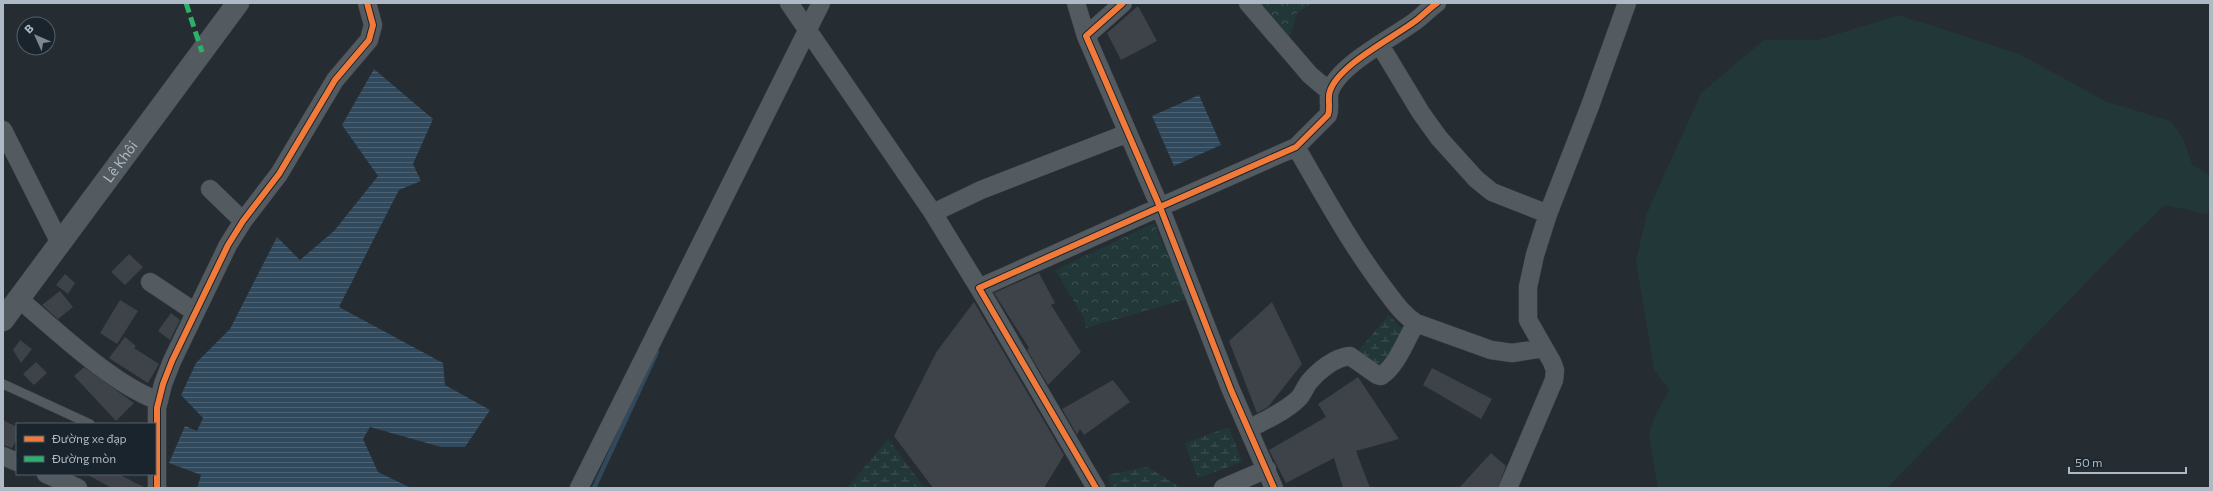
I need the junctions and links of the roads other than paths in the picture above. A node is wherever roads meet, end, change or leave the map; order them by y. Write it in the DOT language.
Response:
graph roads {
  1 [pos="238,3"];
  2 [pos="367,3"];
  3 [pos="789,3"];
  4 [pos="820,3"];
  5 [pos="1076,3"];
  6 [pos="1123,3"];
  7 [pos="1248,3"];
  8 [pos="1436,3"];
  9 [pos="1622,5"];
  10 [pos="808,30"];
  11 [pos="1086,36"];
  12 [pos="1380,45"];
  13 [pos="1329,91"];
  14 [pos="3,130"];
  15 [pos="1128,133"];
  16 [pos="1296,147"];
  17 [pos="210,189"];
  18 [pos="1160,207"];
  19 [pos="933,213"];
  20 [pos="1548,214"];
  21 [pos="243,221"];
  22 [pos="60,243"];
  23 [pos="150,282"];
  24 [pos="979,288"];
  25 [pos="19,299"];
  26 [pos="195,312"];
  27 [pos="3,320"];
  28 [pos="1416,323"];
  29 [pos="1544,348"];
  30 [pos="3,384"];
  31 [pos="158,401"];
  32 [pos="88,423"];
  33 [pos="1249,429"];
  34 [pos="156,452"];
  35 [pos="3,456"];
  36 [pos="16,462"];
  37 [pos="1267,469"];
  38 [pos="48,475"];
  39 [pos="78,488"];
  40 [pos="157,488"];
  41 [pos="579,488"];
  42 [pos="1096,488"];
  43 [pos="1223,488"];
  44 [pos="1274,488"];
  45 [pos="1508,488"];
  1 -- 22 [label="street, Lê Khôi"];
  2 -- 21 [label="street"];
  3 -- 10 [label="street"];
  4 -- 10 [label="street"];
  5 -- 11 [label="street"];
  6 -- 11 [label="street"];
  7 -- 13 [label="street"];
  8 -- 12 [label="street"];
  9 -- 20 [label="street"];
  10 -- 19 [label="street"];
  10 -- 41 [label="street"];
  11 -- 15 [label="street"];
  12 -- 13 [label="street"];
  12 -- 20 [label="street"];
  13 -- 16 [label="street"];
  14 -- 22 [label="street"];
  15 -- 18 [label="street"];
  15 -- 19 [label="street"];
  16 -- 18 [label="street"];
  16 -- 28 [label="street"];
  17 -- 21 [label="street"];
  18 -- 24 [label="street"];
  18 -- 33 [label="street"];
  19 -- 24 [label="street"];
  20 -- 29 [label="street"];
  21 -- 26 [label="street"];
  22 -- 25 [label="street, Lê Khôi"];
  23 -- 26 [label="street"];
  24 -- 42 [label="street"];
  25 -- 27 [label="street, Lê Khôi"];
  25 -- 31 [label="street"];
  26 -- 31 [label="street"];
  28 -- 29 [label="street"];
  28 -- 33 [label="street"];
  29 -- 45 [label="street"];
  30 -- 32 [label="lane"];
  31 -- 34 [label="street"];
  33 -- 37 [label="street"];
  34 -- 40 [label="street"];
  35 -- 36 [label="street"];
  37 -- 43 [label="street"];
  37 -- 44 [label="street"];
  38 -- 39 [label="street"];
}
